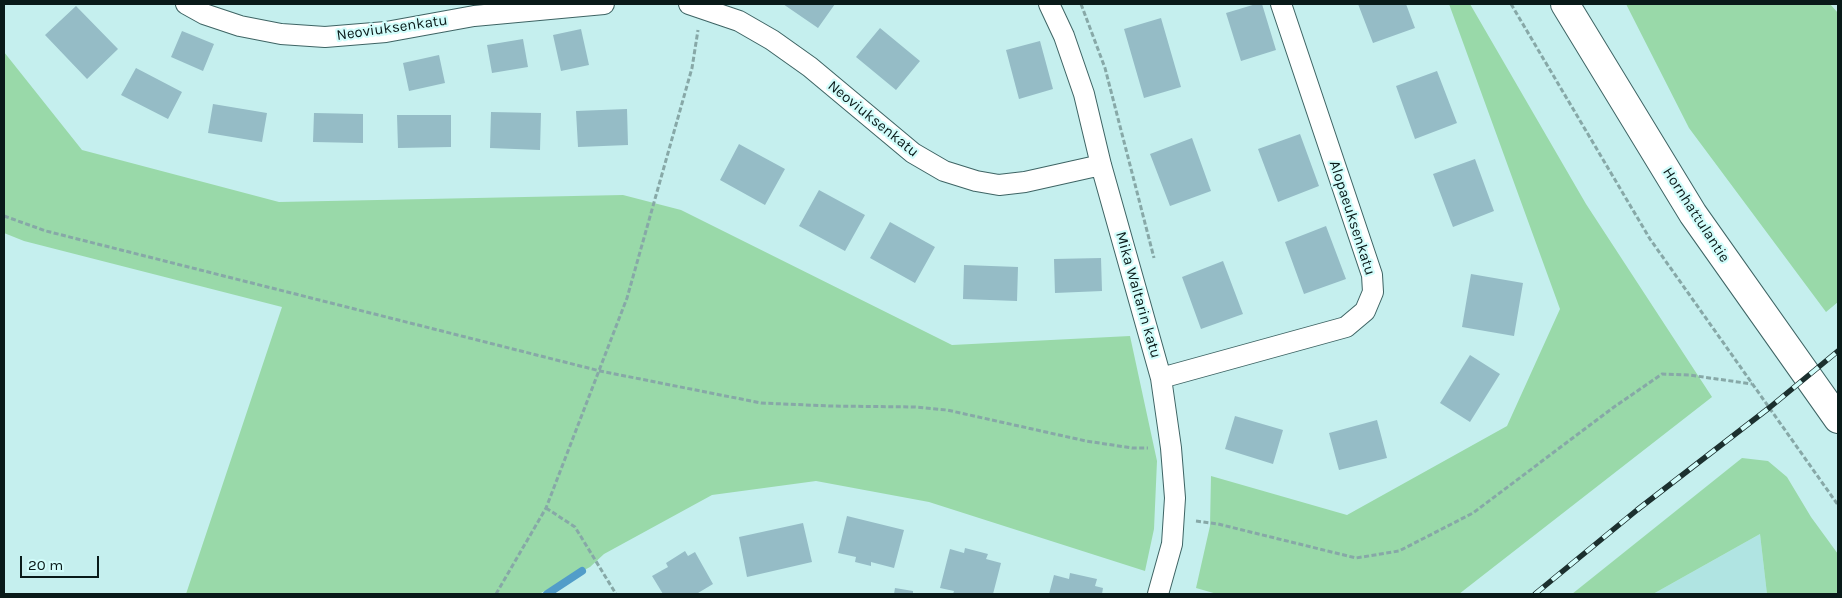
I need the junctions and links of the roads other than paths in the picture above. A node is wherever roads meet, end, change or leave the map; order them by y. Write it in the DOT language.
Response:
graph roads {
  1 [pos="186,4"];
  2 [pos="604,4"];
  3 [pos="1049,4"];
  4 [pos="1281,4"];
  5 [pos="1565,4"];
  6 [pos="695,6"];
  7 [pos="474,10"];
  8 [pos="1101,165"];
  9 [pos="1161,378"];
  10 [pos="1838,420"];
  11 [pos="1158,594"];
  1 -- 7 [label="street, Neoviuksenkatu"];
  2 -- 7 [label="street, Neoviuksenkatu"];
  3 -- 8 [label="street, Mika Waltarin katu"];
  4 -- 9 [label="street, Alopaeuksenkatu"];
  5 -- 10 [label="street, Hornhattulantie"];
  6 -- 8 [label="street, Neoviuksenkatu"];
  8 -- 9 [label="street, Mika Waltarin katu"];
  9 -- 11 [label="street, Mika Waltarin katu"];
}
